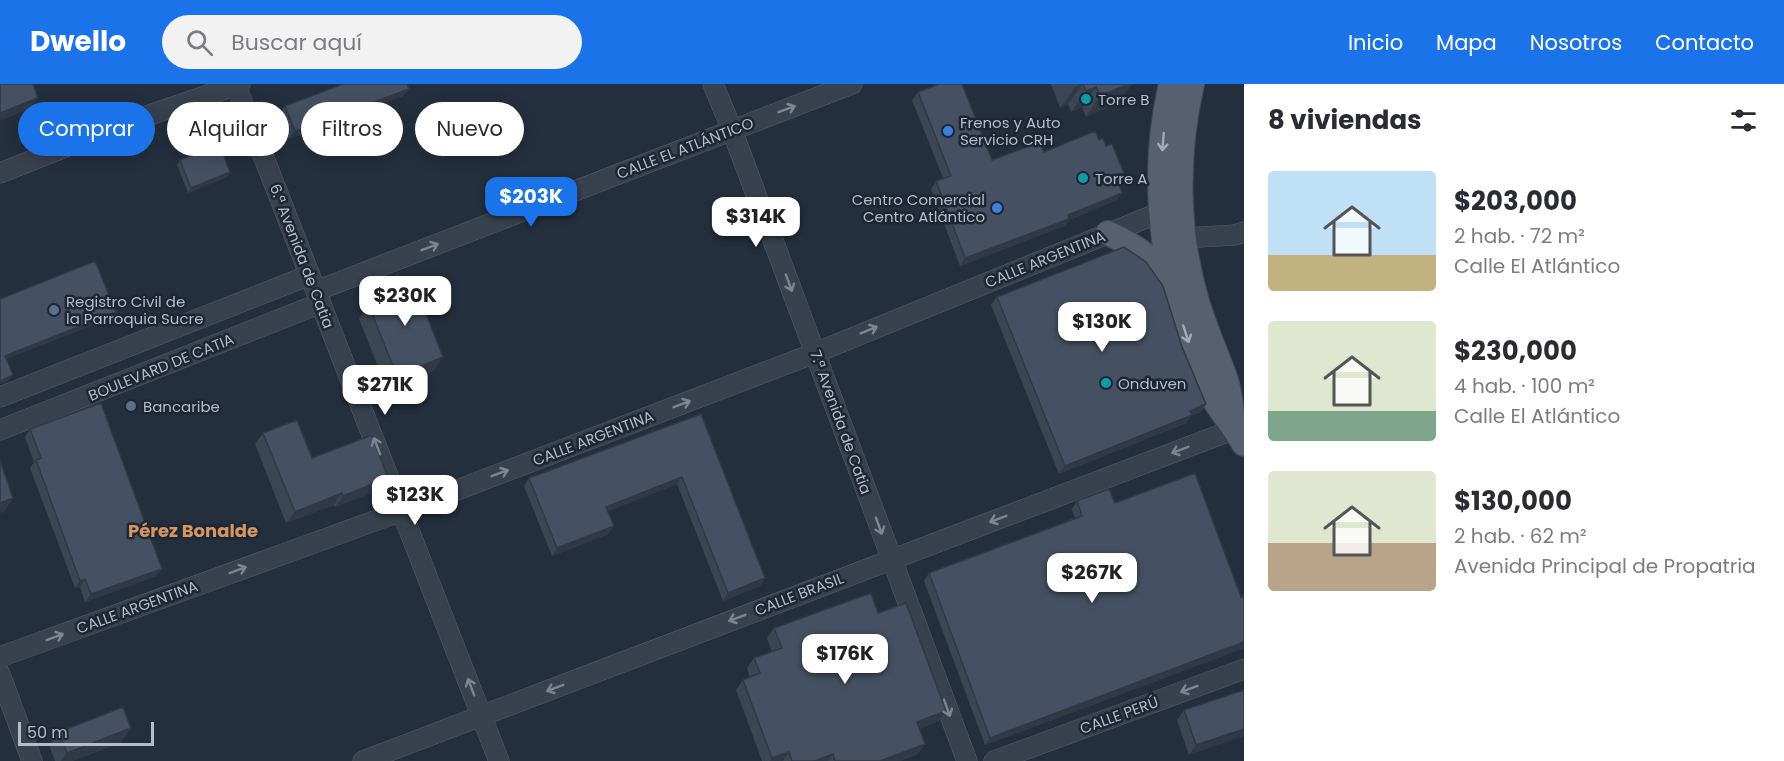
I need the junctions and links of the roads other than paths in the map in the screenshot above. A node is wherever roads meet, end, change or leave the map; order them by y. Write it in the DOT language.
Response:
graph roads {
  1 [pos="713,84"];
  2 [pos="852,84"];
  3 [pos="238,85"];
  4 [pos="1181,88"];
  5 [pos="732,130"];
  6 [pos="0,173"];
  7 [pos="1172,211"];
  8 [pos="1244,232"];
  9 [pos="1108,233"];
  10 [pos="1184,238"];
  11 [pos="316,290"];
  12 [pos="1176,303"];
  13 [pos="128,346"];
  14 [pos="815,353"];
  15 [pos="139,375"];
  16 [pos="0,397"];
  17 [pos="0,430"];
  18 [pos="1239,436"];
  19 [pos="402,511"];
  20 [pos="892,559"];
  21 [pos="0,657"];
  22 [pos="1244,669"];
  23 [pos="0,674"];
  24 [pos="482,715"];
  25 [pos="32,761"];
  26 [pos="363,761"];
  27 [pos="499,761"];
  28 [pos="967,761"];
  29 [pos="994,761"];
  1 -- 5 [label="street, 7.ª Avenida de Catia"];
  5 -- 2 [label="street, CALLE EL ATLÁNTICO, one-way"];
  3 -- 6 [label="street"];
  3 -- 11 [label="street, 6.ª Avenida de Catia"];
  4 -- 7 [label="main road"];
  11 -- 5 [label="street, CALLE EL ATLÁNTICO, one-way"];
  5 -- 14 [label="street, 7.ª Avenida de Catia, one-way"];
  7 -- 9 [label="street, CALLE ARGENTINA"];
  7 -- 10 [label="main road"];
  7 -- 12 [label="main road"];
  8 -- 10 [label="street"];
  9 -- 12 [label="main road"];
  14 -- 9 [label="street, CALLE ARGENTINA, one-way"];
  10 -- 18 [label="main road"];
  11 -- 13 [label="street, BOULEVARD DE CATIA"];
  11 -- 15 [label="street, BOULEVARD DE CATIA"];
  19 -- 11 [label="street, 6.ª Avenida de Catia, one-way"];
  12 -- 18 [label="main road, one-way"];
  13 -- 15 [label="street"];
  13 -- 16 [label="street, BOULEVARD DE CATIA"];
  19 -- 14 [label="street, CALLE ARGENTINA, one-way"];
  14 -- 20 [label="street, 7.ª Avenida de Catia, one-way"];
  15 -- 17 [label="street, BOULEVARD DE CATIA"];
  18 -- 20 [label="street, CALLE BRASIL, one-way"];
  21 -- 19 [label="street, CALLE ARGENTINA, one-way"];
  24 -- 19 [label="street, 6.ª Avenida de Catia, one-way"];
  20 -- 24 [label="street, CALLE BRASIL, one-way"];
  20 -- 28 [label="street, 7.ª Avenida de Catia, one-way"];
  22 -- 29 [label="street, CALLE PERÚ, one-way"];
  23 -- 25 [label="street"];
  24 -- 26 [label="street, CALLE BRASIL"];
  24 -- 27 [label="street, 6.ª Avenida de Catia"];
}
